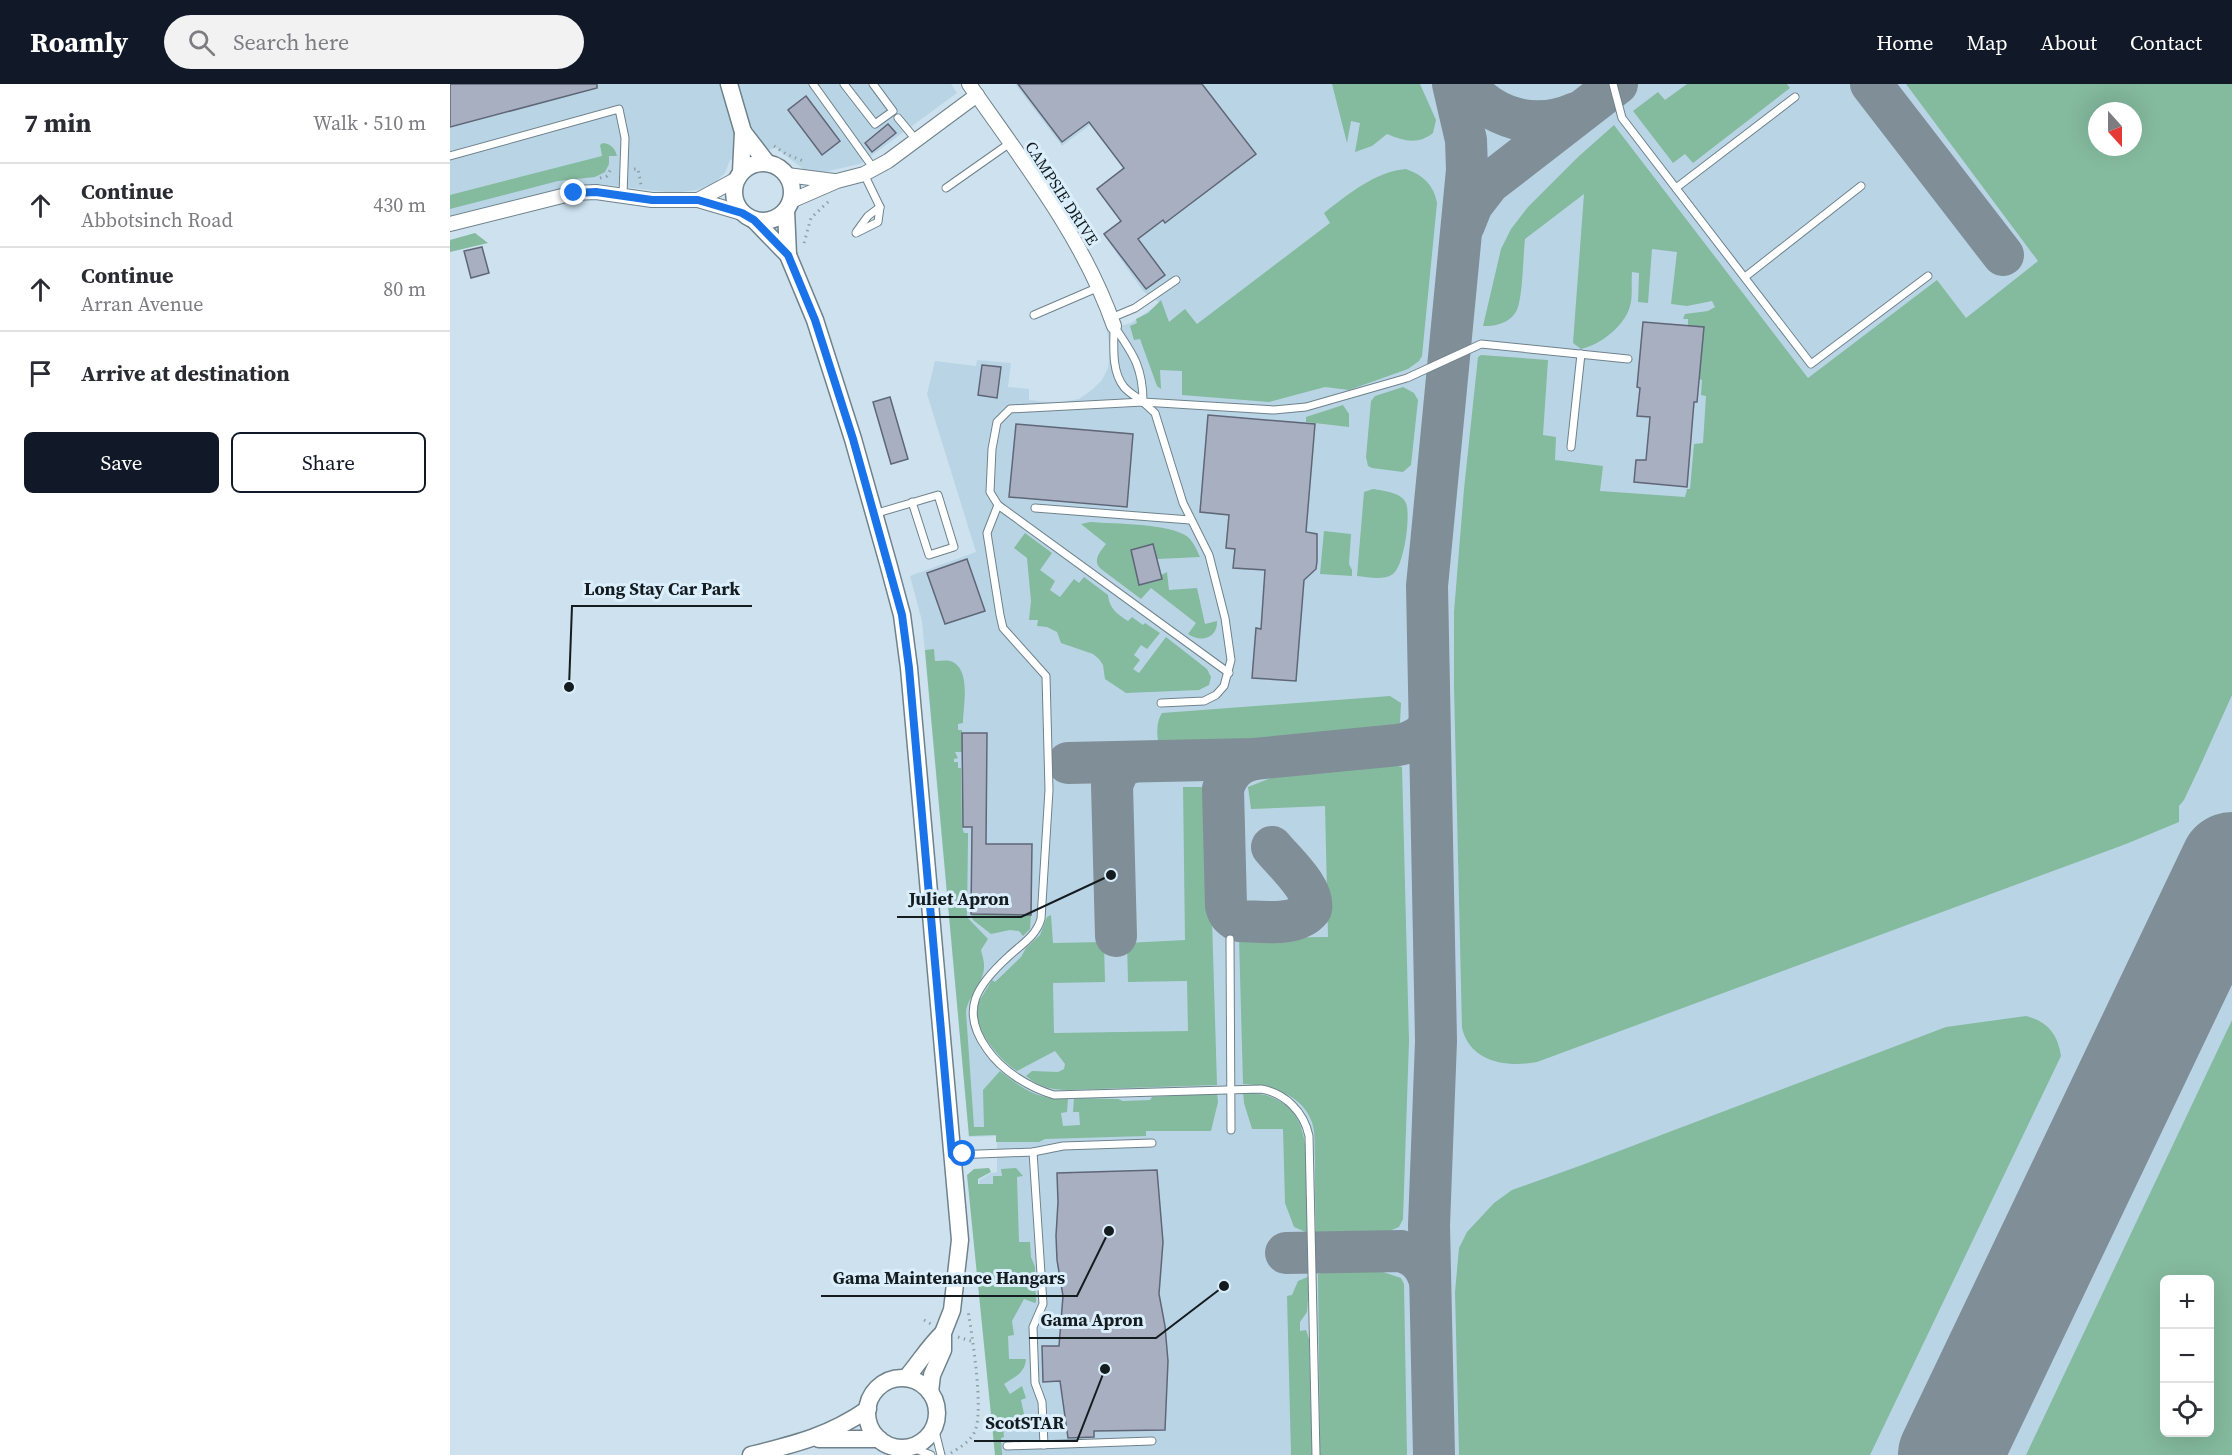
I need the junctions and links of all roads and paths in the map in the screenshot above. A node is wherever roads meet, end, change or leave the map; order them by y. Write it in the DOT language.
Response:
graph roads {
  1 [pos="729,84"];
  2 [pos="813,84"];
  3 [pos="844,84"];
  4 [pos="873,84"];
  5 [pos="1613,84"];
  6 [pos="973,90"];
  7 [pos="1795,97"];
  8 [pos="898,118"];
  9 [pos="743,132"];
  10 [pos="917,141"];
  11 [pos="1010,143"];
  12 [pos="450,156"];
  13 [pos="767,163"];
  14 [pos="869,171"];
  15 [pos="787,175"];
  16 [pos="739,176"];
  17 [pos="837,181"];
  18 [pos="1861,186"];
  19 [pos="946,188"];
  20 [pos="1677,188"];
  21 [pos="623,195"];
  22 [pos="698,200"];
  23 [pos="789,206"];
  24 [pos="880,207"];
  25 [pos="748,217"];
  26 [pos="450,224"];
  27 [pos="788,255"];
  28 [pos="1928,276"];
  29 [pos="1744,277"];
  30 [pos="1176,280"];
  31 [pos="1099,287"];
  32 [pos="1034,315"];
  33 [pos="1113,322"];
  34 [pos="1581,354"];
  35 [pos="1628,359"];
  36 [pos="1143,402"];
  37 [pos="1571,447"];
  38 [pos="912,502"];
  39 [pos="998,505"];
  40 [pos="1035,508"];
  41 [pos="874,514"];
  42 [pos="1190,520"];
  43 [pos="1229,673"];
  44 [pos="1161,703"];
  45 [pos="1230,939"];
  46 [pos="1230,1089"];
  47 [pos="1231,1130"];
  48 [pos="1152,1143"];
  49 [pos="1033,1152"];
  50 [pos="952,1155"];
  51 [pos="943,1332"];
  52 [pos="906,1378"];
  53 [pos="930,1392"];
  54 [pos="868,1409"];
  55 [pos="934,1427"];
  56 [pos="813,1439"];
  57 [pos="879,1439"];
  58 [pos="1152,1441"];
  59 [pos="1044,1445"];
  60 [pos="1007,1446"];
  61 [pos="910,1447"];
  62 [pos="751,1455"];
  63 [pos="931,1455"];
  64 [pos="941,1455"];
  65 [pos="1316,1455"];
  1 -- 9 [label="street"];
  2 -- 14 [label="lane"];
  3 -- 4 [label="lane"];
  5 -- 20 [label="lane"];
  6 -- 10 [label="street"];
  6 -- 11 [label="street, CAMPSIE DRIVE"];
  7 -- 20 [label="lane"];
  8 -- 10 [label="lane"];
  9 -- 13 [label="street"];
  9 -- 16 [label="street"];
  10 -- 14 [label="street"];
  11 -- 19 [label="lane"];
  11 -- 31 [label="street, CAMPSIE DRIVE"];
  12 -- 21 [label="lane"];
  13 -- 15 [label="street"];
  13 -- 16 [label="street"];
  14 -- 17 [label="street"];
  14 -- 24 [label="lane"];
  15 -- 17 [label="street"];
  15 -- 23 [label="street"];
  16 -- 22 [label="street"];
  16 -- 25 [label="street"];
  17 -- 23 [label="street"];
  18 -- 29 [label="lane"];
  20 -- 29 [label="lane"];
  21 -- 22 [label="street"];
  21 -- 26 [label="street"];
  22 -- 25 [label="street"];
  23 -- 25 [label="street"];
  23 -- 27 [label="street"];
  25 -- 27 [label="street"];
  27 -- 41 [label="street"];
  28 -- 29 [label="lane"];
  30 -- 33 [label="lane"];
  31 -- 32 [label="lane"];
  31 -- 33 [label="street, CAMPSIE DRIVE"];
  33 -- 36 [label="lane"];
  33 -- 36 [label="lane"];
  34 -- 35 [label="lane"];
  34 -- 36 [label="lane"];
  34 -- 37 [label="lane"];
  36 -- 39 [label="lane"];
  36 -- 42 [label="lane"];
  38 -- 38 [label="lane"];
  38 -- 41 [label="lane"];
  39 -- 43 [label="lane"];
  39 -- 46 [label="lane"];
  40 -- 42 [label="lane"];
  41 -- 50 [label="street"];
  42 -- 43 [label="lane"];
  43 -- 44 [label="lane"];
  45 -- 46 [label="lane"];
  46 -- 47 [label="lane"];
  46 -- 65 [label="lane"];
  48 -- 49 [label="lane"];
  49 -- 50 [label="lane"];
  49 -- 59 [label="lane"];
  50 -- 51 [label="street"];
  51 -- 52 [label="street"];
  51 -- 53 [label="street"];
  52 -- 53 [label="street"];
  52 -- 54 [label="street"];
  53 -- 55 [label="street"];
  54 -- 56 [label="street"];
  54 -- 57 [label="street"];
  55 -- 61 [label="street"];
  55 -- 64 [label="lane"];
  56 -- 57 [label="street"];
  56 -- 62 [label="street"];
  57 -- 61 [label="street"];
  58 -- 59 [label="lane"];
  59 -- 60 [label="lane"];
  61 -- 63 [label="lane"];
}
